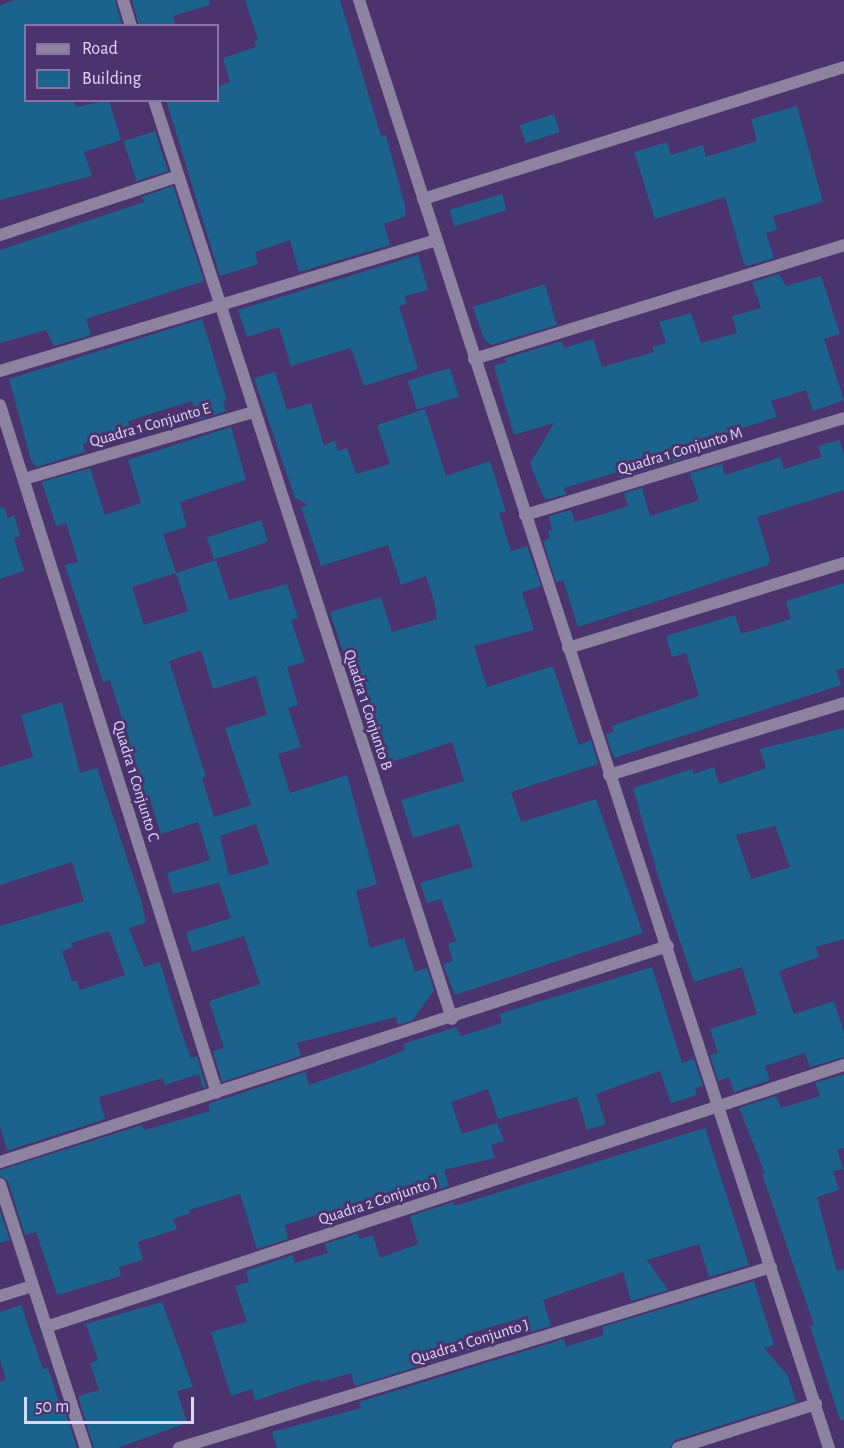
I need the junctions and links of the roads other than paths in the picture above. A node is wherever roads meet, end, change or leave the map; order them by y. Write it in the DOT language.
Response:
graph roads {
  1 [pos="123,0"];
  2 [pos="359,0"];
  3 [pos="130,24"];
  4 [pos="844,67"];
  5 [pos="155,102"];
  6 [pos="178,176"];
  7 [pos="423,199"];
  8 [pos="0,235"];
  9 [pos="436,240"];
  10 [pos="844,245"];
  11 [pos="219,305"];
  12 [pos="474,359"];
  13 [pos="0,371"];
  14 [pos="0,405"];
  15 [pos="253,412"];
  16 [pos="844,418"];
  17 [pos="24,479"];
  18 [pos="525,515"];
  19 [pos="844,563"];
  20 [pos="568,648"];
  21 [pos="844,703"];
  22 [pos="609,775"];
  23 [pos="668,946"];
  24 [pos="452,1019"];
  25 [pos="844,1065"];
  26 [pos="217,1093"];
  27 [pos="717,1107"];
  28 [pos="0,1162"];
  29 [pos="0,1184"];
  30 [pos="771,1267"];
  31 [pos="33,1286"];
  32 [pos="0,1296"];
  33 [pos="49,1326"];
  34 [pos="816,1404"];
  35 [pos="86,1448"];
  36 [pos="179,1448"];
  37 [pos="678,1448"];
  38 [pos="829,1448"];
  1 -- 3 [label="street"];
  2 -- 7 [label="street"];
  4 -- 7 [label="street"];
  5 -- 6 [label="street"];
  6 -- 8 [label="street"];
  6 -- 11 [label="street"];
  7 -- 9 [label="street"];
  9 -- 11 [label="street"];
  9 -- 12 [label="street"];
  10 -- 12 [label="street"];
  11 -- 13 [label="street"];
  11 -- 15 [label="street"];
  12 -- 18 [label="street"];
  14 -- 17 [label="street"];
  15 -- 17 [label="street, Quadra 1 Conjunto E"];
  15 -- 24 [label="street, Quadra 1 Conjunto B"];
  16 -- 18 [label="street, Quadra 1 Conjunto M"];
  17 -- 26 [label="street, Quadra 1 Conjunto C"];
  18 -- 20 [label="street"];
  19 -- 20 [label="street"];
  20 -- 22 [label="street"];
  21 -- 22 [label="street"];
  22 -- 23 [label="street"];
  23 -- 24 [label="street"];
  23 -- 27 [label="street"];
  24 -- 26 [label="street"];
  25 -- 27 [label="street, Quadra 2 Conjunto J"];
  26 -- 28 [label="street"];
  27 -- 30 [label="street"];
  27 -- 33 [label="street, Quadra 2 Conjunto J"];
  29 -- 31 [label="street"];
  30 -- 34 [label="street"];
  30 -- 36 [label="street, Quadra 1 Conjunto J"];
  31 -- 32 [label="street"];
  31 -- 33 [label="street"];
  33 -- 35 [label="street"];
  34 -- 37 [label="street"];
  34 -- 38 [label="street"];
}
